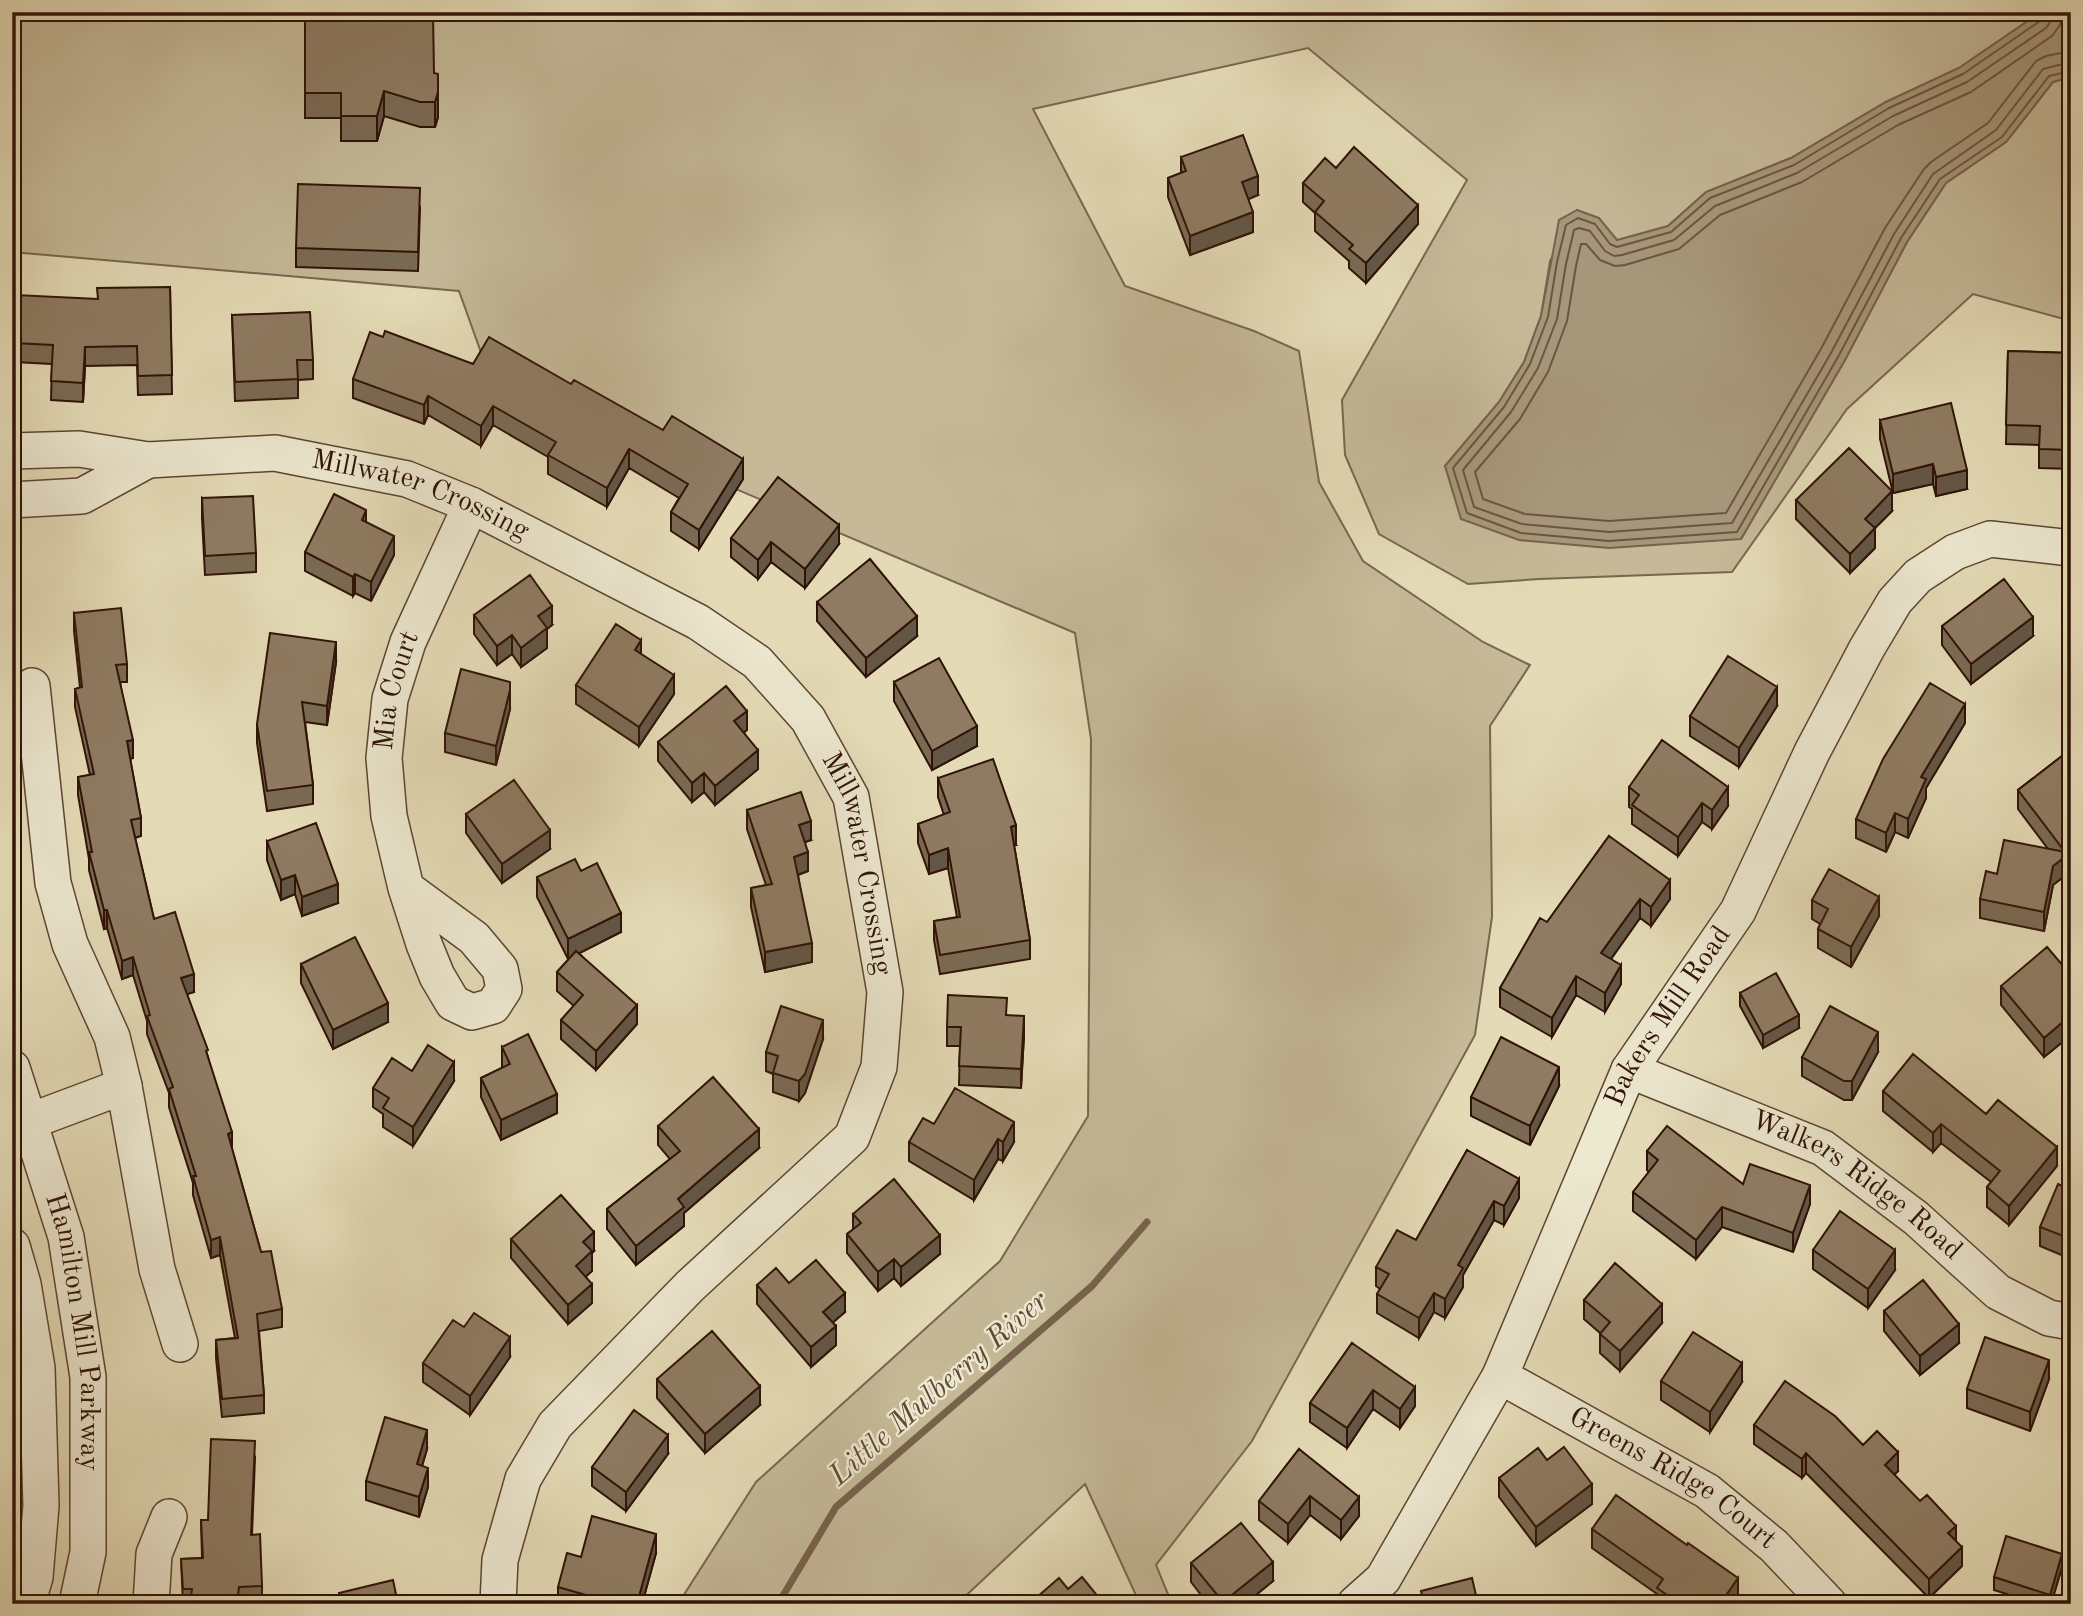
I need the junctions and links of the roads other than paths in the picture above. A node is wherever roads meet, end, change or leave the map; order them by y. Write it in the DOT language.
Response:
graph roads {
  1 [pos="12,451"];
  2 [pos="148,460"];
  3 [pos="12,500"];
  4 [pos="471,505"];
  5 [pos="2071,548"];
  6 [pos="32,686"];
  7 [pos="407,888"];
  8 [pos="12,1068"];
  9 [pos="1629,1070"];
  10 [pos="124,1086"];
  11 [pos="21,1125"];
  12 [pos="12,1245"];
  13 [pos="2071,1322"];
  14 [pos="180,1344"];
  15 [pos="1500,1376"];
  16 [pos="169,1517"];
  17 [pos="27,1604"];
  18 [pos="77,1604"];
  19 [pos="151,1604"];
  20 [pos="498,1604"];
  21 [pos="1355,1604"];
  22 [pos="1829,1604"];
  1 -- 2 [label="street, Millwater Crossing"];
  2 -- 3 [label="street, Millwater Crossing"];
  2 -- 4 [label="street, Millwater Crossing"];
  4 -- 7 [label="street, Mia Court"];
  4 -- 20 [label="street, Millwater Crossing"];
  5 -- 9 [label="street, Bakers Mill Road"];
  6 -- 10 [label="street"];
  8 -- 11 [label="street, Hamilton Mill Parkway"];
  9 -- 13 [label="street, Walkers Ridge Road"];
  9 -- 15 [label="street, Bakers Mill Road"];
  10 -- 11 [label="street"];
  10 -- 14 [label="street"];
  11 -- 18 [label="street, Hamilton Mill Parkway"];
  12 -- 17 [label="street, Hamilton Mill Parkway"];
  15 -- 21 [label="street, Bakers Mill Road"];
  15 -- 22 [label="street, Greens Ridge Court"];
  16 -- 19 [label="street"];
}
